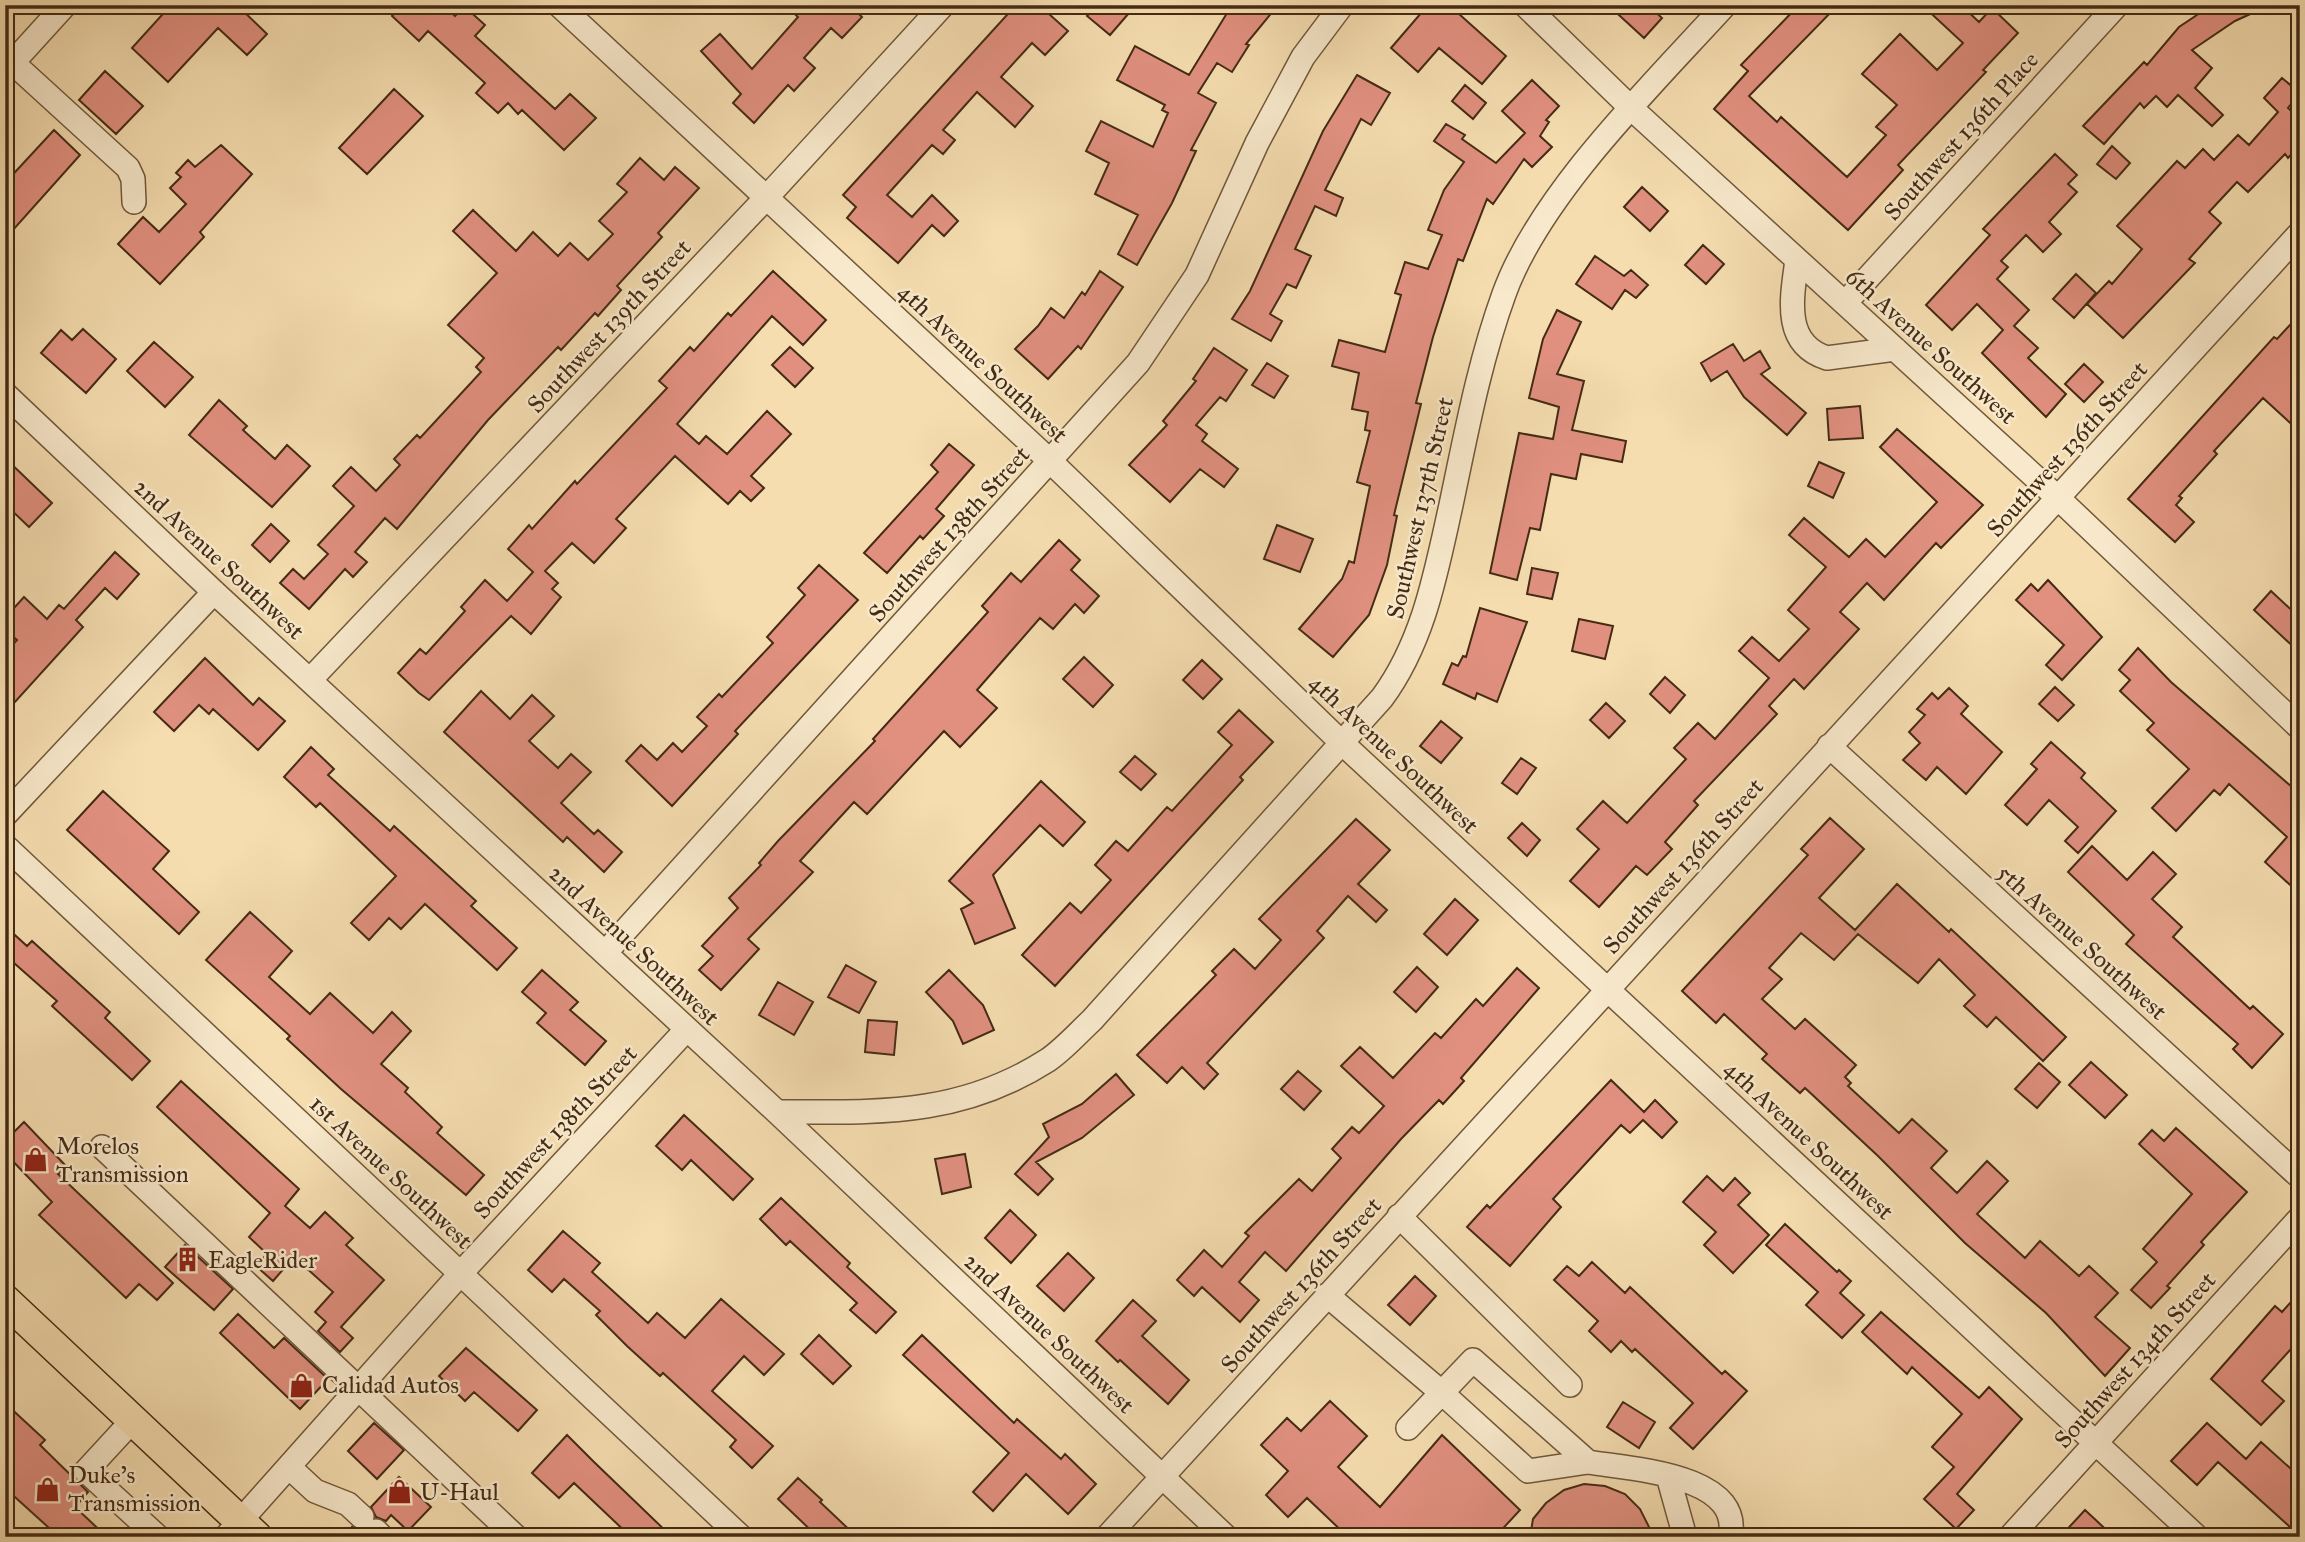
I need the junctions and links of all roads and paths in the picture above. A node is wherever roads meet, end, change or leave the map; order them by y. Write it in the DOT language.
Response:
graph roads {
  1 [pos="65,5"];
  2 [pos="559,5"];
  3 [pos="943,5"];
  4 [pos="1342,5"];
  5 [pos="1525,5"];
  6 [pos="1725,5"];
  7 [pos="2117,5"];
  8 [pos="9,67"];
  9 [pos="1631,108"];
  10 [pos="766,198"];
  11 [pos="134,202"];
  12 [pos="2300,233"];
  13 [pos="1797,260"];
  14 [pos="1845,303"];
  15 [pos="1895,349"];
  16 [pos="5,394"];
  17 [pos="1050,461"];
  18 [pos="2058,498"];
  19 [pos="214,592"];
  20 [pos="310,680"];
  21 [pos="2299,727"];
  22 [pos="1341,742"];
  23 [pos="1829,746"];
  24 [pos="8,806"];
  25 [pos="5,846"];
  26 [pos="605,953"];
  27 [pos="1607,988"];
  28 [pos="686,1030"];
  29 [pos="777,1112"];
  30 [pos="102,1147"];
  31 [pos="2300,1177"];
  32 [pos="1399,1216"];
  33 [pos="2300,1218"];
  34 [pos="461,1273"];
  35 [pos="1327,1295"];
  36 [pos="5,1300"];
  37 [pos="1570,1385"];
  38 [pos="358,1388"];
  39 [pos="1441,1392"];
  40 [pos="132,1420"];
  41 [pos="1408,1428"];
  42 [pos="2095,1442"];
  43 [pos="1588,1462"];
  44 [pos="289,1467"];
  45 [pos="1162,1476"];
  46 [pos="1668,1476"];
  47 [pos="373,1528"];
  48 [pos="241,1532"];
  49 [pos="158,1537"];
  50 [pos="516,1537"];
  51 [pos="741,1537"];
  52 [pos="1107,1537"];
  53 [pos="1226,1537"];
  54 [pos="1685,1537"];
  55 [pos="1730,1537"];
  56 [pos="2010,1537"];
  57 [pos="2197,1537"];
  1 -- 8 [label="street"];
  2 -- 10 [label="street, 4th Avenue Southwest"];
  3 -- 10 [label="street, Southwest 139th Street"];
  4 -- 17 [label="street, Southwest 138th Street"];
  5 -- 9 [label="street, 6th Avenue Southwest"];
  6 -- 9 [label="street, Southwest 137th Street"];
  7 -- 14 [label="street, Southwest 136th Place"];
  8 -- 11 [label="street"];
  9 -- 13 [label="street, 6th Avenue Southwest"];
  9 -- 22 [label="street, Southwest 137th Street"];
  10 -- 17 [label="street, 4th Avenue Southwest"];
  10 -- 20 [label="street, Southwest 139th Street"];
  12 -- 18 [label="street, Southwest 136th Street"];
  13 -- 14 [label="street, 6th Avenue Southwest"];
  13 -- 15 [label="street"];
  14 -- 15 [label="street, 6th Avenue Southwest"];
  15 -- 18 [label="street, 6th Avenue Southwest"];
  16 -- 19 [label="street, 2nd Avenue Southwest"];
  17 -- 22 [label="street, 4th Avenue Southwest"];
  17 -- 26 [label="street, Southwest 138th Street"];
  18 -- 21 [label="street, 6th Avenue Southwest"];
  18 -- 23 [label="street, Southwest 136th Street"];
  19 -- 20 [label="street, 2nd Avenue Southwest"];
  19 -- 24 [label="street"];
  20 -- 26 [label="street, 2nd Avenue Southwest"];
  22 -- 27 [label="street, 4th Avenue Southwest"];
  22 -- 29 [label="street, Southwest 137th Street"];
  23 -- 27 [label="street, Southwest 136th Street"];
  23 -- 31 [label="street, 5th Avenue Southwest"];
  25 -- 34 [label="street, 1st Avenue Southwest"];
  26 -- 28 [label="street, 2nd Avenue Southwest"];
  27 -- 32 [label="street, Southwest 136th Street"];
  27 -- 42 [label="street, 4th Avenue Southwest"];
  28 -- 29 [label="street, 2nd Avenue Southwest"];
  28 -- 34 [label="street, Southwest 138th Street"];
  29 -- 45 [label="street, 2nd Avenue Southwest"];
  30 -- 38 [label="street"];
  32 -- 35 [label="street, Southwest 136th Street"];
  32 -- 37 [label="street"];
  33 -- 42 [label="street, Southwest 134th Street"];
  34 -- 38 [label="street, Southwest 138th Street"];
  34 -- 51 [label="street, 1st Avenue Southwest"];
  35 -- 39 [label="street"];
  35 -- 45 [label="street, Southwest 136th Street"];
  36 -- 40 [label="main road"];
  38 -- 44 [label="street, Southwest 138th Street"];
  38 -- 50 [label="street"];
  39 -- 41 [label="street"];
  39 -- 43 [label="street"];
  39 -- 43 [label="street"];
  40 -- 48 [label="main road"];
  40 -- 49 [label="street"];
  42 -- 56 [label="street, Southwest 134th Street"];
  42 -- 57 [label="street, 4th Avenue Southwest"];
  43 -- 46 [label="street"];
  44 -- 47 [label="street"];
  44 -- 48 [label="street, Southwest 138th Street"];
  45 -- 52 [label="street, Southwest 136th Street"];
  45 -- 53 [label="street, 2nd Avenue Southwest"];
  46 -- 54 [label="street"];
  46 -- 55 [label="street"];
}
